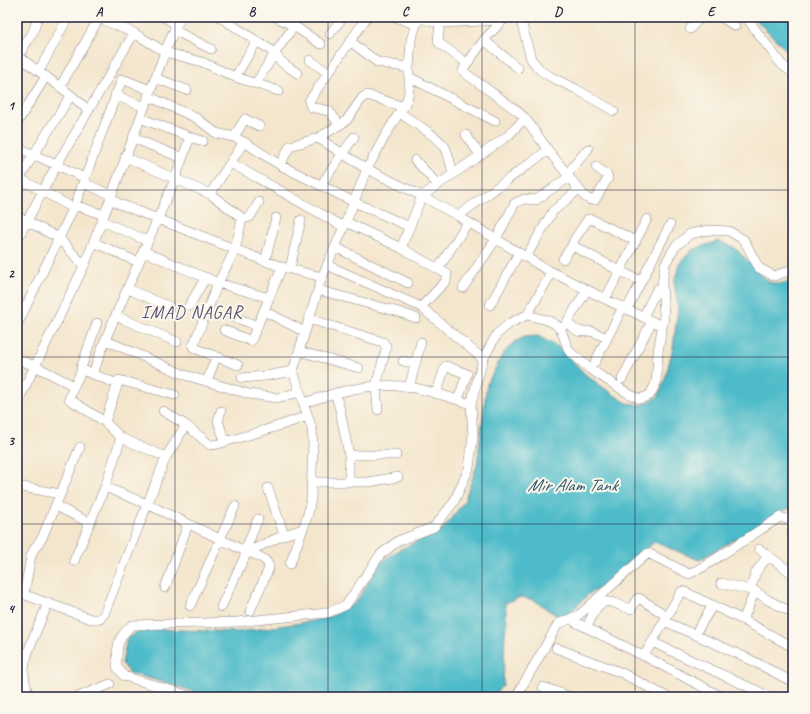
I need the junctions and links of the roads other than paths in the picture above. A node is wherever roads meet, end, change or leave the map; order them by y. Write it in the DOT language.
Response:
graph roads {
  1 [pos="38,17"];
  2 [pos="68,17"];
  3 [pos="164,17"];
  4 [pos="220,17"];
  5 [pos="276,17"];
  6 [pos="343,17"];
  7 [pos="367,17"];
  8 [pos="396,17"];
  9 [pos="520,17"];
  10 [pos="700,17"];
  11 [pos="721,17"];
  12 [pos="746,17"];
  13 [pos="96,18"];
  14 [pos="504,18"];
  15 [pos="464,19"];
  16 [pos="418,20"];
  17 [pos="440,23"];
  18 [pos="178,24"];
  19 [pos="294,26"];
  20 [pos="734,26"];
  21 [pos="690,30"];
  22 [pos="134,33"];
  23 [pos="330,34"];
  24 [pos="484,40"];
  25 [pos="257,41"];
  26 [pos="350,41"];
  27 [pos="322,44"];
  28 [pos="211,49"];
  29 [pos="165,52"];
  30 [pos="275,53"];
  31 [pos="18,57"];
  32 [pos="310,60"];
  33 [pos="467,63"];
  34 [pos="518,68"];
  35 [pos="297,73"];
  36 [pos="328,73"];
  37 [pos="409,73"];
  38 [pos="793,73"];
  39 [pos="42,74"];
  40 [pos="235,77"];
  41 [pos="155,78"];
  42 [pos="256,83"];
  43 [pos="60,87"];
  44 [pos="187,90"];
  45 [pos="279,91"];
  46 [pos="149,93"];
  47 [pos="71,95"];
  48 [pos="115,95"];
  49 [pos="144,107"];
  50 [pos="88,110"];
  51 [pos="402,110"];
  52 [pos="614,111"];
  53 [pos="140,118"];
  54 [pos="526,118"];
  55 [pos="495,121"];
  56 [pos="17,123"];
  57 [pos="339,124"];
  58 [pos="259,126"];
  59 [pos="466,135"];
  60 [pos="354,136"];
  61 [pos="190,137"];
  62 [pos="234,137"];
  63 [pos="133,138"];
  64 [pos="318,138"];
  65 [pos="203,141"];
  66 [pos="244,142"];
  67 [pos="17,147"];
  68 [pos="588,149"];
  69 [pos="548,150"];
  70 [pos="34,154"];
  71 [pos="343,154"];
  72 [pos="480,155"];
  73 [pos="125,157"];
  74 [pos="182,158"];
  75 [pos="415,160"];
  76 [pos="231,163"];
  77 [pos="280,165"];
  78 [pos="56,166"];
  79 [pos="596,167"];
  80 [pos="367,169"];
  81 [pos="453,174"];
  82 [pos="568,176"];
  83 [pos="19,178"];
  84 [pos="85,178"];
  85 [pos="175,179"];
  86 [pos="438,185"];
  87 [pos="322,186"];
  88 [pos="579,189"];
  89 [pos="42,191"];
  90 [pos="210,194"];
  91 [pos="111,196"];
  92 [pos="422,196"];
  93 [pos="259,202"];
  94 [pos="354,202"];
  95 [pos="74,206"];
  96 [pos="17,216"];
  97 [pos="458,216"];
  98 [pos="103,218"];
  99 [pos="276,218"];
  100 [pos="157,219"];
  101 [pos="242,219"];
  102 [pos="647,219"];
  103 [pos="301,220"];
  104 [pos="26,221"];
  105 [pos="468,222"];
  106 [pos="345,225"];
  107 [pos="670,225"];
  108 [pos="410,227"];
  109 [pos="59,238"];
  110 [pos="17,240"];
  111 [pos="496,240"];
  112 [pos="148,241"];
  113 [pos="636,241"];
  114 [pos="93,242"];
  115 [pos="573,244"];
  116 [pos="335,247"];
  117 [pos="401,248"];
  118 [pos="235,250"];
  119 [pos="143,251"];
  120 [pos="522,255"];
  121 [pos="563,259"];
  122 [pos="265,261"];
  123 [pos="138,262"];
  124 [pos="327,265"];
  125 [pos="84,266"];
  126 [pos="793,267"];
  127 [pos="286,268"];
  128 [pos="438,269"];
  129 [pos="620,271"];
  130 [pos="552,272"];
  131 [pos="322,276"];
  132 [pos="206,277"];
  133 [pos="641,281"];
  134 [pos="218,283"];
  135 [pos="408,283"];
  136 [pos="463,288"];
  137 [pos="128,289"];
  138 [pos="657,289"];
  139 [pos="318,290"];
  140 [pos="587,290"];
  141 [pos="268,298"];
  142 [pos="605,299"];
  143 [pos="490,305"];
  144 [pos="190,306"];
  145 [pos="170,307"];
  146 [pos="421,307"];
  147 [pos="625,308"];
  148 [pos="264,311"];
  149 [pos="527,315"];
  150 [pos="116,316"];
  151 [pos="232,316"];
  152 [pos="643,317"];
  153 [pos="416,318"];
  154 [pos="309,319"];
  155 [pos="98,323"];
  156 [pos="17,325"];
  157 [pos="258,326"];
  158 [pos="224,330"];
  159 [pos="305,332"];
  160 [pos="607,338"];
  161 [pos="105,340"];
  162 [pos="177,342"];
  163 [pos="421,342"];
  164 [pos="299,351"];
  165 [pos="216,357"];
  166 [pos="17,359"];
  167 [pos="483,359"];
  168 [pos="403,361"];
  169 [pos="594,362"];
  170 [pos="415,364"];
  171 [pos="238,365"];
  172 [pos="35,366"];
  173 [pos="359,368"];
  174 [pos="82,370"];
  175 [pos="293,371"];
  176 [pos="92,374"];
  177 [pos="242,378"];
  178 [pos="622,380"];
  179 [pos="207,381"];
  180 [pos="118,384"];
  181 [pos="74,386"];
  182 [pos="376,386"];
  183 [pos="409,388"];
  184 [pos="300,392"];
  185 [pos="335,393"];
  186 [pos="436,394"];
  187 [pos="175,395"];
  188 [pos="458,400"];
  189 [pos="17,403"];
  190 [pos="304,403"];
  191 [pos="471,404"];
  192 [pos="378,410"];
  193 [pos="163,411"];
  194 [pos="221,411"];
  195 [pos="308,416"];
  196 [pos="105,422"];
  197 [pos="186,425"];
  198 [pos="121,438"];
  199 [pos="225,441"];
  200 [pos="80,447"];
  201 [pos="350,455"];
  202 [pos="396,455"];
  203 [pos="166,457"];
  204 [pos="398,477"];
  205 [pos="312,482"];
  206 [pos="349,482"];
  207 [pos="17,486"];
  208 [pos="105,487"];
  209 [pos="268,488"];
  210 [pos="60,494"];
  211 [pos="147,504"];
  212 [pos="56,506"];
  213 [pos="235,506"];
  214 [pos="258,519"];
  215 [pos="793,521"];
  216 [pos="90,522"];
  217 [pos="188,524"];
  218 [pos="303,529"];
  219 [pos="284,535"];
  220 [pos="219,538"];
  221 [pos="759,549"];
  222 [pos="246,551"];
  223 [pos="768,556"];
  224 [pos="74,560"];
  225 [pos="290,564"];
  226 [pos="793,574"];
  227 [pos="721,583"];
  228 [pos="165,588"];
  229 [pos="752,591"];
  230 [pos="20,593"];
  231 [pos="48,603"];
  232 [pos="713,605"];
  233 [pos="190,606"];
  234 [pos="221,607"];
  235 [pos="250,611"];
  236 [pos="793,613"];
  237 [pos="666,618"];
  238 [pos="743,620"];
  239 [pos="575,622"];
  240 [pos="587,628"];
  241 [pos="695,634"];
  242 [pos="652,642"];
  243 [pos="793,647"];
  244 [pos="556,648"];
  245 [pos="644,656"];
  246 [pos="793,682"];
  247 [pos="21,684"];
  248 [pos="110,684"];
  249 [pos="543,687"];
  250 [pos="29,697"];
  251 [pos="78,697"];
  252 [pos="193,697"];
  253 [pos="516,697"];
  254 [pos="571,697"];
  255 [pos="667,697"];
  256 [pos="722,697"];
  257 [pos="770,697"];
  1 -- 31 [label="street"];
  2 -- 39 [label="street"];
  3 -- 18 [label="street"];
  4 -- 25 [label="street"];
  5 -- 19 [label="street"];
  6 -- 23 [label="street"];
  7 -- 26 [label="street"];
  8 -- 16 [label="street"];
  9 -- 52 [label="street"];
  10 -- 21 [label="street"];
  11 -- 20 [label="street"];
  12 -- 38 [label="street"];
  13 -- 22 [label="street"];
  13 -- 43 [label="street"];
  14 -- 15 [label="street"];
  14 -- 24 [label="street"];
  15 -- 17 [label="street"];
  16 -- 17 [label="street"];
  16 -- 37 [label="street"];
  17 -- 33 [label="street"];
  18 -- 28 [label="street"];
  18 -- 29 [label="street"];
  19 -- 27 [label="street"];
  19 -- 30 [label="street"];
  22 -- 29 [label="street"];
  22 -- 50 [label="street"];
  24 -- 33 [label="street"];
  24 -- 34 [label="street"];
  25 -- 30 [label="street"];
  25 -- 40 [label="street"];
  26 -- 36 [label="street"];
  26 -- 37 [label="street"];
  29 -- 40 [label="street"];
  29 -- 41 [label="street"];
  30 -- 35 [label="street"];
  30 -- 42 [label="street"];
  31 -- 39 [label="street"];
  32 -- 36 [label="street"];
  33 -- 54 [label="street"];
  36 -- 57 [label="street"];
  37 -- 51 [label="street"];
  37 -- 55 [label="street"];
  39 -- 43 [label="street"];
  39 -- 56 [label="street"];
  40 -- 42 [label="street"];
  41 -- 44 [label="street"];
  41 -- 46 [label="street"];
  42 -- 45 [label="street"];
  43 -- 47 [label="street"];
  46 -- 48 [label="street"];
  46 -- 49 [label="street"];
  46 -- 62 [label="street"];
  47 -- 50 [label="street"];
  47 -- 70 [label="street"];
  48 -- 49 [label="street"];
  48 -- 84 [label="street"];
  49 -- 53 [label="street"];
  50 -- 78 [label="street"];
  51 -- 57 [label="street"];
  51 -- 80 [label="street"];
  51 -- 81 [label="street"];
  53 -- 61 [label="street"];
  53 -- 63 [label="street"];
  54 -- 69 [label="street"];
  54 -- 72 [label="street"];
  57 -- 64 [label="street"];
  58 -- 62 [label="street"];
  59 -- 72 [label="street"];
  60 -- 71 [label="street"];
  61 -- 65 [label="street"];
  61 -- 74 [label="street"];
  62 -- 66 [label="street"];
  63 -- 73 [label="street"];
  63 -- 74 [label="street"];
  64 -- 71 [label="street"];
  64 -- 77 [label="street"];
  66 -- 76 [label="street"];
  66 -- 77 [label="street"];
  67 -- 70 [label="street"];
  68 -- 82 [label="street"];
  69 -- 82 [label="street"];
  69 -- 97 [label="street"];
  70 -- 78 [label="street"];
  70 -- 83 [label="street"];
  71 -- 80 [label="street"];
  71 -- 87 [label="street"];
  72 -- 81 [label="street"];
  73 -- 85 [label="street"];
  73 -- 91 [label="street"];
  74 -- 85 [label="street"];
  75 -- 86 [label="street"];
  76 -- 90 [label="street"];
  76 -- 106 [label="street"];
  77 -- 87 [label="street"];
  78 -- 84 [label="street"];
  78 -- 89 [label="street"];
  79 -- 88 [label="street"];
  80 -- 92 [label="street"];
  80 -- 94 [label="street"];
  81 -- 86 [label="street"];
  82 -- 88 [label="street"];
  82 -- 111 [label="street"];
  83 -- 89 [label="street"];
  84 -- 91 [label="street"];
  84 -- 95 [label="street"];
  85 -- 90 [label="street"];
  85 -- 100 [label="street"];
  86 -- 92 [label="street"];
  87 -- 94 [label="street"];
  88 -- 120 [label="street"];
  89 -- 95 [label="street"];
  89 -- 104 [label="street"];
  90 -- 101 [label="street"];
  91 -- 98 [label="street"];
  91 -- 100 [label="street"];
  92 -- 97 [label="street"];
  92 -- 108 [label="street"];
  93 -- 101 [label="street"];
  94 -- 106 [label="street"];
  94 -- 108 [label="street"];
  95 -- 98 [label="street"];
  95 -- 109 [label="street"];
  96 -- 104 [label="street"];
  97 -- 105 [label="street"];
  98 -- 112 [label="street"];
  98 -- 114 [label="street"];
  99 -- 122 [label="street"];
  100 -- 112 [label="street"];
  100 -- 118 [label="street"];
  101 -- 118 [label="street"];
  102 -- 113 [label="street"];
  103 -- 127 [label="street"];
  104 -- 109 [label="street"];
  104 -- 110 [label="street"];
  105 -- 111 [label="street"];
  105 -- 128 [label="street"];
  106 -- 116 [label="street"];
  106 -- 117 [label="street"];
  107 -- 133 [label="street"];
  108 -- 117 [label="street"];
  109 -- 125 [label="street"];
  109 -- 156 [label="street"];
  111 -- 120 [label="street"];
  111 -- 136 [label="street"];
  112 -- 119 [label="street"];
  113 -- 115 [label="street"];
  113 -- 129 [label="street"];
  114 -- 123 [label="street"];
  114 -- 125 [label="street"];
  115 -- 121 [label="street"];
  115 -- 129 [label="street"];
  116 -- 124 [label="street"];
  116 -- 135 [label="street"];
  117 -- 128 [label="street"];
  118 -- 122 [label="street"];
  118 -- 134 [label="street"];
  119 -- 123 [label="street"];
  119 -- 132 [label="street"];
  120 -- 130 [label="street"];
  120 -- 143 [label="street"];
  122 -- 127 [label="street"];
  123 -- 137 [label="street"];
  124 -- 131 [label="street"];
  124 -- 146 [label="street"];
  125 -- 172 [label="street"];
  126 -- 149 [label="street"];
  127 -- 131 [label="street"];
  127 -- 141 [label="street"];
  128 -- 146 [label="street"];
  129 -- 133 [label="street"];
  129 -- 142 [label="street"];
  130 -- 140 [label="street"];
  130 -- 149 [label="street"];
  131 -- 139 [label="street"];
  132 -- 134 [label="street"];
  132 -- 144 [label="street"];
  133 -- 147 [label="street"];
  134 -- 141 [label="street"];
  134 -- 165 [label="street"];
  137 -- 145 [label="street"];
  137 -- 150 [label="street"];
  138 -- 152 [label="street"];
  139 -- 153 [label="street"];
  139 -- 154 [label="street"];
  140 -- 142 [label="street"];
  140 -- 160 [label="street"];
  141 -- 148 [label="street"];
  142 -- 147 [label="street"];
  146 -- 167 [label="street"];
  147 -- 152 [label="street"];
  147 -- 160 [label="street"];
  148 -- 157 [label="street"];
  148 -- 159 [label="street"];
  149 -- 167 [label="street"];
  150 -- 161 [label="street"];
  150 -- 162 [label="street"];
  151 -- 157 [label="street"];
  152 -- 178 [label="street"];
  154 -- 159 [label="street"];
  154 -- 182 [label="street"];
  155 -- 174 [label="street"];
  157 -- 158 [label="street"];
  159 -- 164 [label="street"];
  160 -- 169 [label="street"];
  161 -- 176 [label="street"];
  161 -- 179 [label="street"];
  163 -- 170 [label="street"];
  164 -- 173 [label="street"];
  164 -- 175 [label="street"];
  165 -- 171 [label="street"];
  165 -- 179 [label="street"];
  166 -- 172 [label="street"];
  167 -- 191 [label="street"];
  168 -- 170 [label="street"];
  170 -- 183 [label="street"];
  172 -- 181 [label="street"];
  172 -- 189 [label="street"];
  174 -- 176 [label="street"];
  174 -- 181 [label="street"];
  175 -- 177 [label="street"];
  175 -- 184 [label="street"];
  176 -- 180 [label="street"];
  179 -- 184 [label="street"];
  180 -- 187 [label="street"];
  180 -- 196 [label="street"];
  181 -- 196 [label="street"];
  182 -- 183 [label="street"];
  182 -- 185 [label="street"];
  182 -- 192 [label="street"];
  183 -- 186 [label="street"];
  184 -- 190 [label="street"];
  185 -- 190 [label="street"];
  185 -- 201 [label="street"];
  186 -- 188 [label="street"];
  186 -- 188 [label="street"];
  188 -- 191 [label="street"];
  190 -- 195 [label="street"];
  191 -- 252 [label="street"];
  193 -- 197 [label="street"];
  194 -- 199 [label="street"];
  195 -- 199 [label="street"];
  195 -- 205 [label="street"];
  196 -- 198 [label="street"];
  197 -- 199 [label="street"];
  197 -- 203 [label="street"];
  198 -- 203 [label="street"];
  198 -- 208 [label="street"];
  200 -- 210 [label="street"];
  201 -- 202 [label="street"];
  201 -- 206 [label="street"];
  203 -- 211 [label="street"];
  204 -- 206 [label="street"];
  205 -- 206 [label="street"];
  205 -- 218 [label="street"];
  207 -- 210 [label="street"];
  208 -- 211 [label="street"];
  208 -- 216 [label="street"];
  209 -- 219 [label="street"];
  210 -- 212 [label="street"];
  211 -- 217 [label="street"];
  211 -- 231 [label="street"];
  212 -- 216 [label="street"];
  212 -- 230 [label="street"];
  213 -- 220 [label="street"];
  214 -- 222 [label="street"];
  215 -- 253 [label="street"];
  216 -- 224 [label="street"];
  217 -- 220 [label="street"];
  217 -- 228 [label="street"];
  218 -- 219 [label="street"];
  218 -- 225 [label="street"];
  219 -- 222 [label="street"];
  220 -- 222 [label="street"];
  220 -- 233 [label="street"];
  221 -- 223 [label="street"];
  222 -- 234 [label="street"];
  222 -- 235 [label="street"];
  223 -- 226 [label="street"];
  223 -- 229 [label="street"];
  227 -- 229 [label="street"];
  229 -- 236 [label="street"];
  229 -- 238 [label="street"];
  230 -- 231 [label="street"];
  231 -- 247 [label="street"];
  232 -- 237 [label="street"];
  232 -- 238 [label="street"];
  232 -- 241 [label="street"];
  237 -- 240 [label="street"];
  237 -- 241 [label="street"];
  237 -- 242 [label="street"];
  238 -- 243 [label="street"];
  239 -- 240 [label="street"];
  240 -- 245 [label="street"];
  241 -- 246 [label="street"];
  242 -- 245 [label="street"];
  242 -- 257 [label="street"];
  244 -- 255 [label="street"];
  245 -- 256 [label="street"];
  247 -- 250 [label="street"];
  248 -- 251 [label="street"];
  249 -- 254 [label="street"];
}
